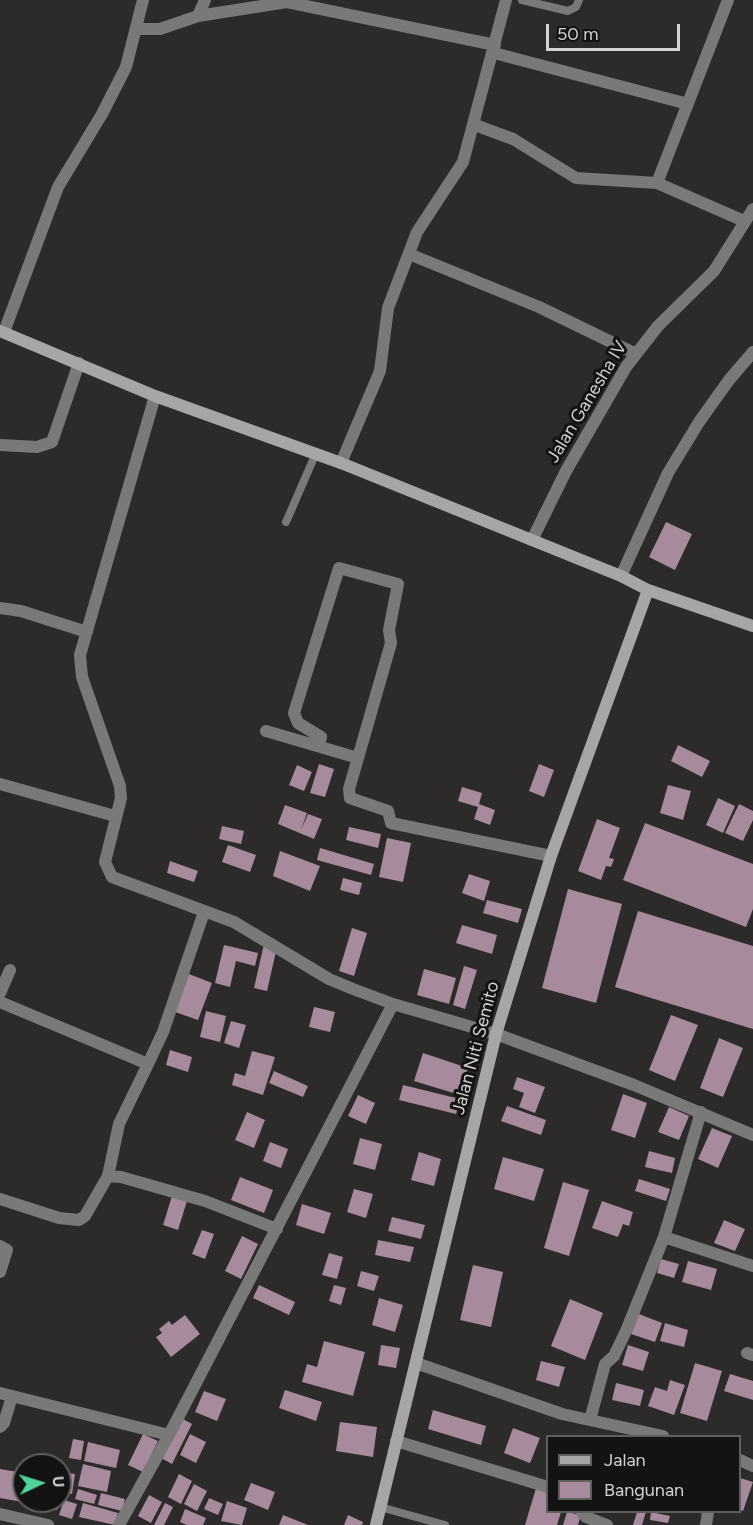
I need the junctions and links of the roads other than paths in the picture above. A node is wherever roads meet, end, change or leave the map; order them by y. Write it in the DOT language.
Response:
graph roads {
  1 [pos="143,0"];
  2 [pos="206,0"];
  3 [pos="506,0"];
  4 [pos="522,0"];
  5 [pos="579,0"];
  6 [pos="728,0"];
  7 [pos="283,1"];
  8 [pos="198,16"];
  9 [pos="137,29"];
  10 [pos="494,49"];
  11 [pos="688,104"];
  12 [pos="475,125"];
  13 [pos="657,183"];
  14 [pos="753,209"];
  15 [pos="744,221"];
  16 [pos="409,254"];
  17 [pos="2,331"];
  18 [pos="753,352"];
  19 [pos="636,354"];
  20 [pos="79,363"];
  21 [pos="155,396"];
  22 [pos="0,445"];
  23 [pos="316,453"];
  24 [pos="341,463"];
  25 [pos="286,522"];
  26 [pos="532,540"];
  27 [pos="621,576"];
  28 [pos="648,590"];
  29 [pos="0,608"];
  30 [pos="753,626"];
  31 [pos="87,632"];
  32 [pos="266,731"];
  33 [pos="318,746"];
  34 [pos="358,758"];
  35 [pos="0,784"];
  36 [pos="115,816"];
  37 [pos="551,856"];
  38 [pos="204,912"];
  39 [pos="10,969"];
  40 [pos="0,993"];
  41 [pos="0,1002"];
  42 [pos="393,1004"];
  43 [pos="496,1034"];
  44 [pos="148,1064"];
  45 [pos="701,1112"];
  46 [pos="753,1135"];
  47 [pos="108,1176"];
  48 [pos="0,1199"];
  49 [pos="277,1229"];
  50 [pos="664,1237"];
  51 [pos="0,1246"];
  52 [pos="753,1266"];
  53 [pos="0,1272"];
  54 [pos="416,1363"];
  55 [pos="6,1395"];
  56 [pos="590,1420"];
  57 [pos="0,1426"];
  58 [pos="169,1435"];
  59 [pos="654,1435"];
  60 [pos="396,1441"];
  61 [pos="546,1486"];
  62 [pos="380,1507"];
  63 [pos="583,1513"];
  64 [pos="0,1514"];
  65 [pos="429,1523"];
  66 [pos="48,1525"];
  67 [pos="118,1525"];
  68 [pos="376,1525"];
  69 [pos="445,1525"];
  70 [pos="607,1525"];
  1 -- 9 [label="street"];
  2 -- 8 [label="street"];
  3 -- 10 [label="street"];
  4 -- 5 [label="lane"];
  6 -- 11 [label="street"];
  7 -- 8 [label="street"];
  7 -- 10 [label="street"];
  8 -- 9 [label="street"];
  9 -- 17 [label="street"];
  10 -- 11 [label="street"];
  10 -- 12 [label="street"];
  11 -- 13 [label="street"];
  12 -- 13 [label="street"];
  12 -- 16 [label="street"];
  13 -- 15 [label="street"];
  14 -- 15 [label="street, Jalan Ganesha IV"];
  15 -- 19 [label="street, Jalan Ganesha IV"];
  16 -- 19 [label="street"];
  16 -- 24 [label="street"];
  17 -- 20 [label="main road"];
  18 -- 27 [label="street"];
  19 -- 26 [label="street, Jalan Ganesha IV"];
  20 -- 21 [label="main road"];
  20 -- 22 [label="street"];
  21 -- 23 [label="main road"];
  21 -- 31 [label="street"];
  23 -- 24 [label="main road"];
  23 -- 25 [label="lane"];
  24 -- 26 [label="main road"];
  26 -- 27 [label="main road"];
  27 -- 28 [label="main road"];
  28 -- 30 [label="main road"];
  28 -- 37 [label="main road, Jalan Niti Semito"];
  29 -- 31 [label="street"];
  31 -- 36 [label="street"];
  32 -- 33 [label="street"];
  33 -- 34 [label="street"];
  33 -- 34 [label="street"];
  34 -- 37 [label="street"];
  35 -- 36 [label="street"];
  36 -- 38 [label="street"];
  37 -- 43 [label="main road, Jalan Niti Semito"];
  38 -- 42 [label="street"];
  38 -- 44 [label="street"];
  39 -- 40 [label="street"];
  41 -- 44 [label="street"];
  42 -- 43 [label="street"];
  42 -- 49 [label="street"];
  43 -- 45 [label="street"];
  43 -- 54 [label="main road, Jalan Niti Semito"];
  44 -- 47 [label="street"];
  45 -- 46 [label="street"];
  45 -- 50 [label="street"];
  47 -- 48 [label="street"];
  47 -- 49 [label="street"];
  49 -- 58 [label="street"];
  50 -- 52 [label="street"];
  50 -- 56 [label="street"];
  51 -- 53 [label="street"];
  54 -- 56 [label="street"];
  54 -- 60 [label="main road, Jalan Niti Semito"];
  55 -- 57 [label="street"];
  55 -- 58 [label="street"];
  56 -- 59 [label="street"];
  58 -- 67 [label="street"];
  60 -- 61 [label="street"];
  60 -- 62 [label="main road, Jalan Niti Semito"];
  62 -- 65 [label="lane"];
  62 -- 68 [label="main road, Jalan Niti Semito"];
  63 -- 70 [label="street"];
  64 -- 66 [label="street"];
  65 -- 69 [label="lane"];
}
